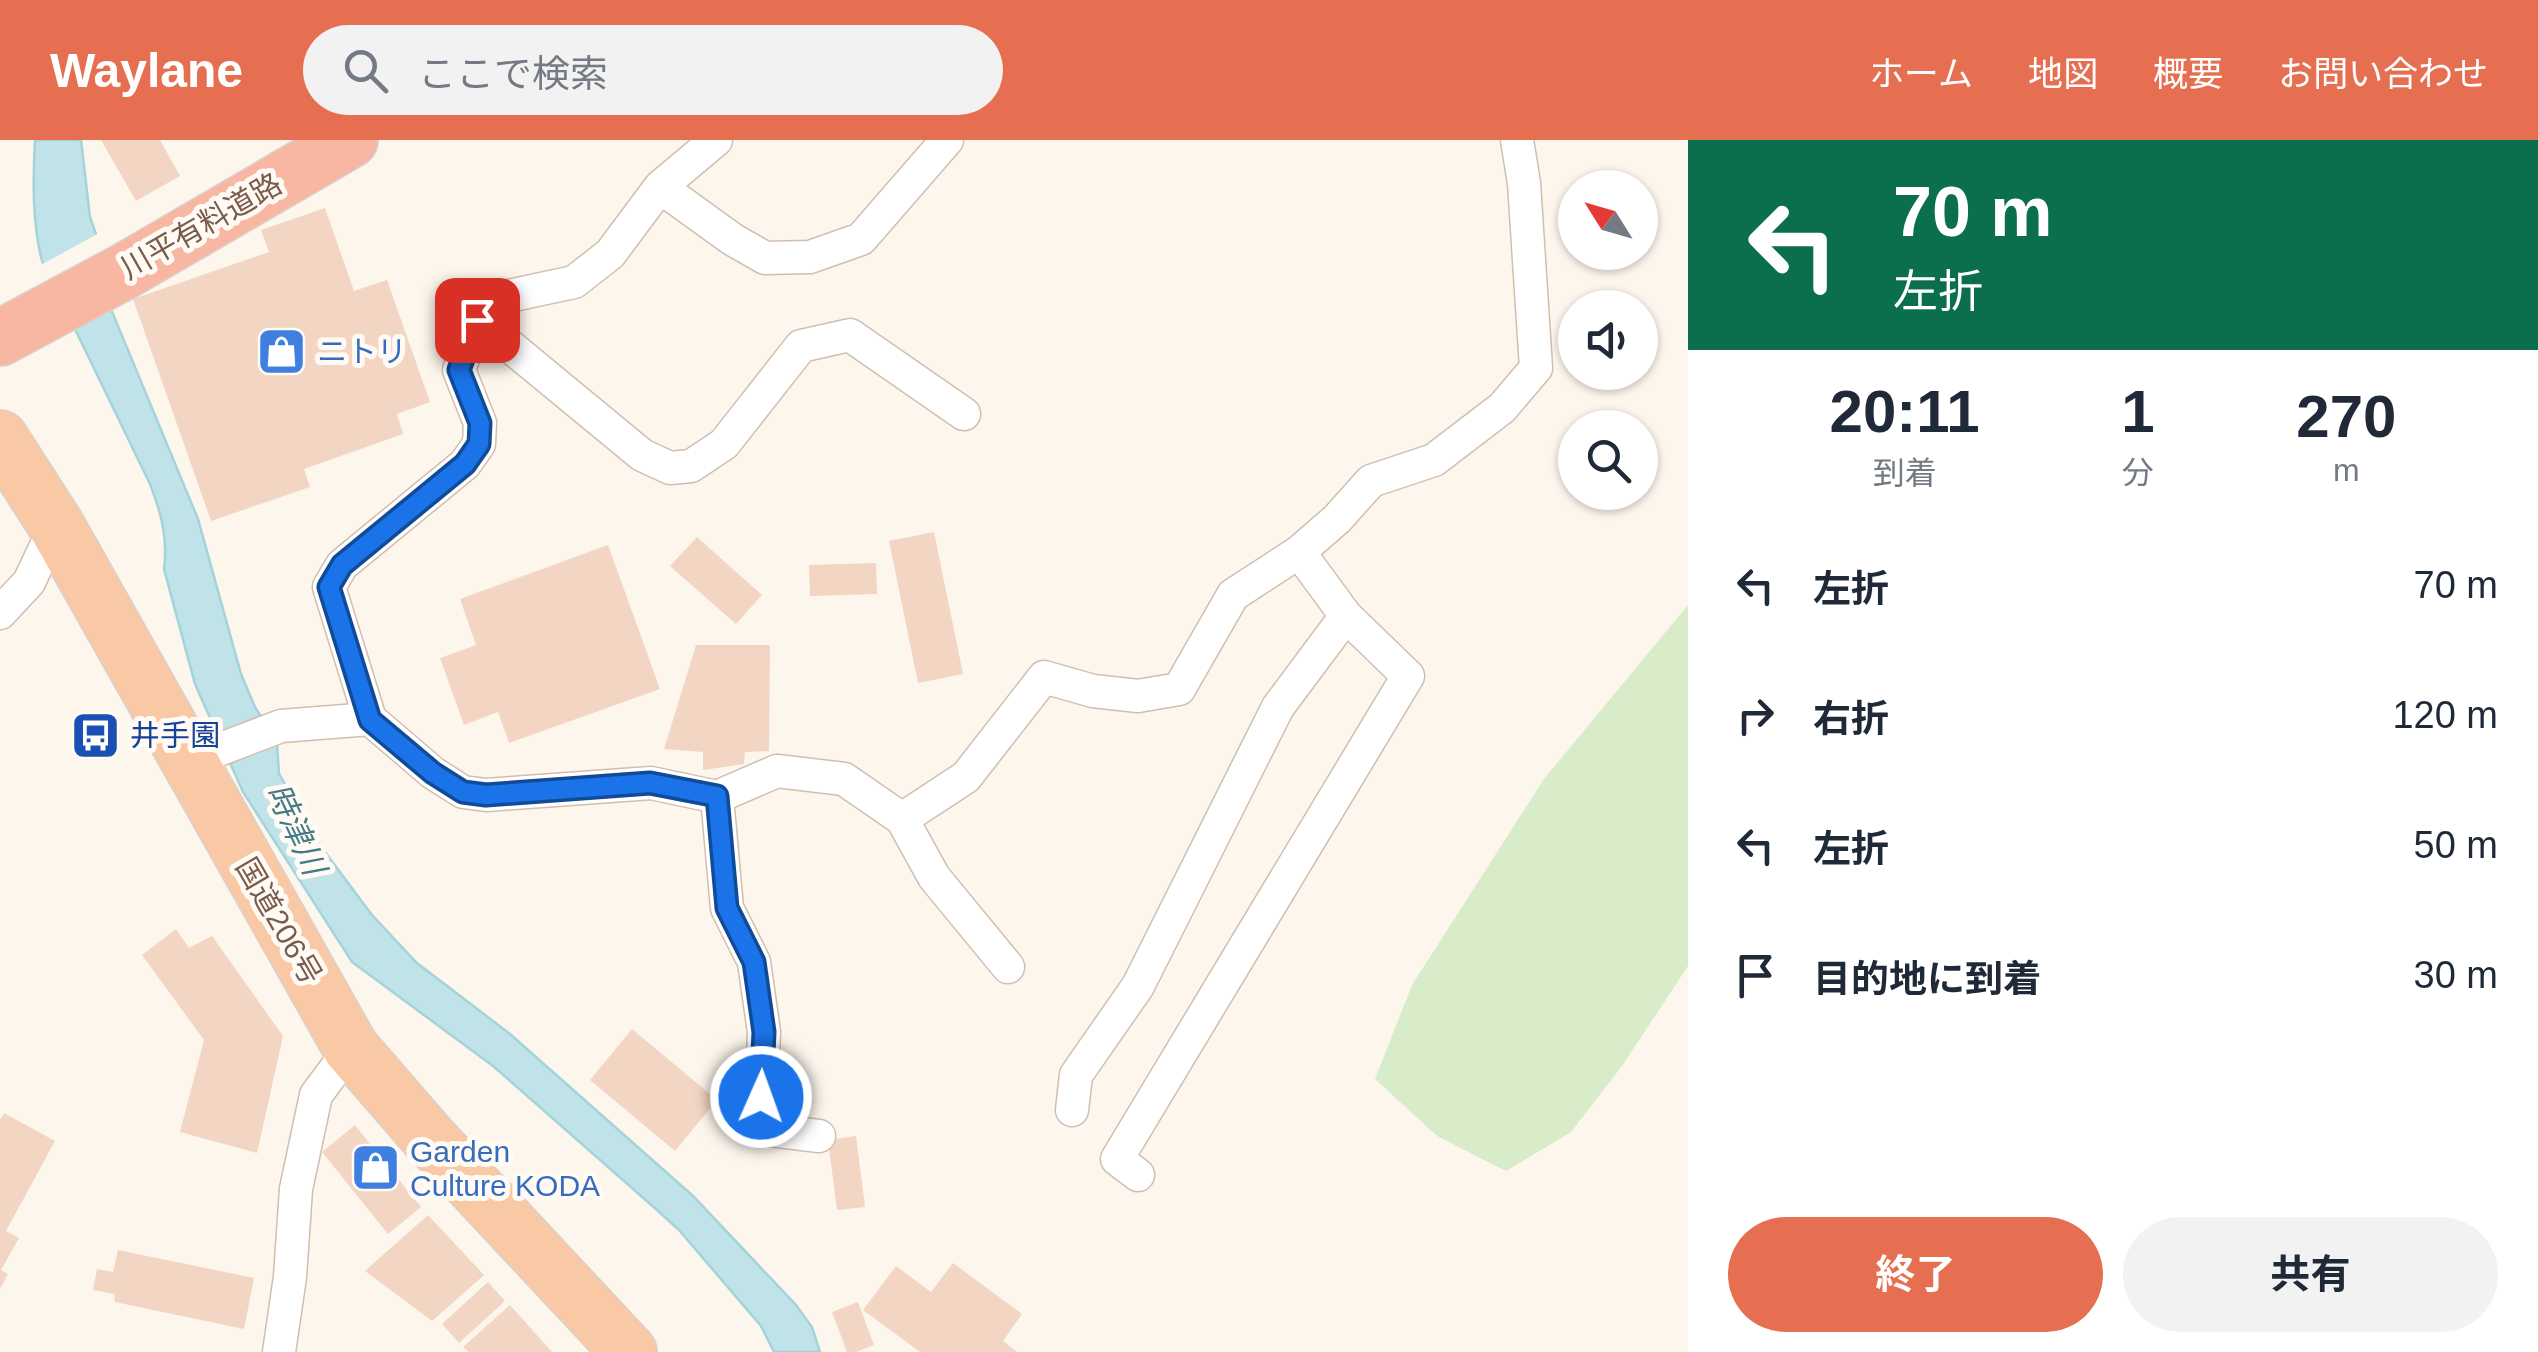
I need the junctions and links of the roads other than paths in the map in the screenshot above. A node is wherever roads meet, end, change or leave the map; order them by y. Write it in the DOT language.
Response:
graph roads {
  1 [pos="308,140"];
  2 [pos="350,140"];
  3 [pos="716,140"];
  4 [pos="947,140"];
  5 [pos="1517,140"];
  6 [pos="660,187"];
  7 [pos="122,260"];
  8 [pos="31,309"];
  9 [pos="477,320"];
  10 [pos="0,338"];
  11 [pos="964,414"];
  12 [pos="0,438"];
  13 [pos="56,526"];
  14 [pos="1299,552"];
  15 [pos="0,613"];
  16 [pos="1346,616"];
  17 [pos="370,720"];
  18 [pos="202,757"];
  19 [pos="717,796"];
  20 [pos="902,819"];
  21 [pos="1008,966"];
  22 [pos="351,1048"];
  23 [pos="1072,1110"];
  24 [pos="818,1136"];
  25 [pos="1138,1175"];
  26 [pos="280,1352"];
  27 [pos="629,1352"];
  1 -- 7 [label="highway, 川平有料道路"];
  2 -- 7 [label="highway, 川平有料道路"];
  3 -- 6 [label="street"];
  4 -- 6 [label="street"];
  5 -- 14 [label="street"];
  6 -- 9 [label="street"];
  7 -- 8 [label="highway, 川平有料道路"];
  8 -- 10 [label="highway, 川平有料道路"];
  9 -- 11 [label="street"];
  9 -- 17 [label="street"];
  12 -- 13 [label="highway, 国道206号"];
  13 -- 15 [label="street"];
  13 -- 18 [label="highway, 国道206号"];
  14 -- 16 [label="street"];
  14 -- 20 [label="street"];
  16 -- 23 [label="street"];
  16 -- 25 [label="street"];
  17 -- 18 [label="street"];
  17 -- 19 [label="street"];
  18 -- 22 [label="highway, 国道206号"];
  19 -- 20 [label="street"];
  19 -- 24 [label="street"];
  20 -- 21 [label="street"];
  22 -- 26 [label="street"];
  22 -- 27 [label="highway, 国道206号"];
}
